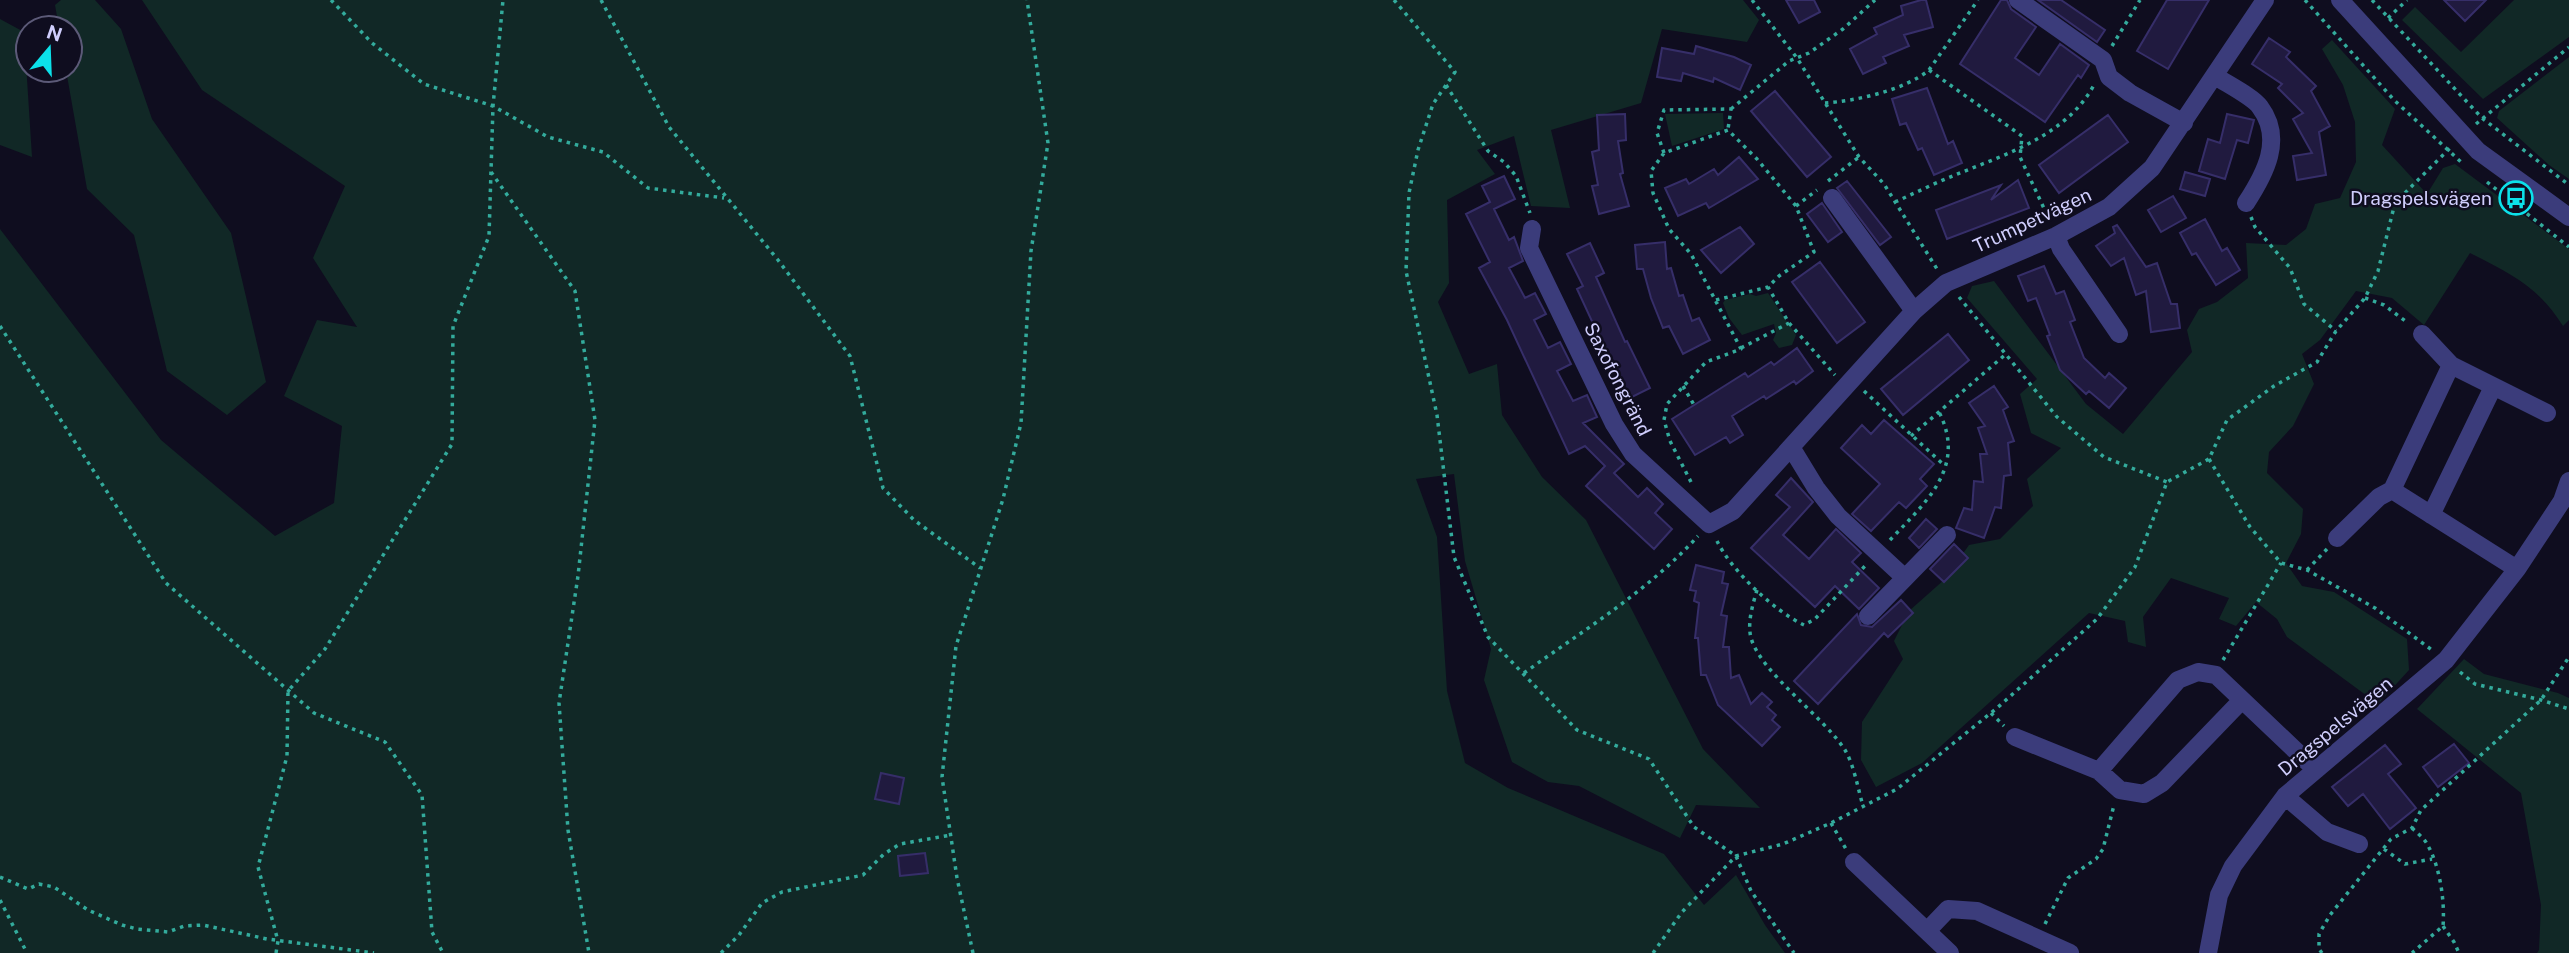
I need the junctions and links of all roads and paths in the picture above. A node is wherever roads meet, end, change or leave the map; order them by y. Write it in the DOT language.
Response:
graph roads {
  1 [pos="331,0"];
  2 [pos="503,0"];
  3 [pos="601,0"];
  4 [pos="1029,0"];
  5 [pos="1394,0"];
  6 [pos="1752,0"];
  7 [pos="1875,0"];
  8 [pos="1978,0"];
  9 [pos="2018,0"];
  10 [pos="2140,0"];
  11 [pos="2340,0"];
  12 [pos="2372,0"];
  13 [pos="2407,0"];
  14 [pos="2256,3"];
  15 [pos="2388,19"];
  16 [pos="2569,47"];
  17 [pos="1797,58"];
  18 [pos="2104,60"];
  19 [pos="1929,70"];
  20 [pos="2216,76"];
  21 [pos="1446,85"];
  22 [pos="1825,103"];
  23 [pos="493,106"];
  24 [pos="1731,108"];
  25 [pos="2483,118"];
  26 [pos="2184,123"];
  27 [pos="1728,130"];
  28 [pos="2463,135"];
  29 [pos="2022,148"];
  30 [pos="1664,153"];
  31 [pos="491,172"];
  32 [pos="2569,185"];
  33 [pos="726,198"];
  34 [pos="1832,198"];
  35 [pos="1895,202"];
  36 [pos="2246,203"];
  37 [pos="2569,217"];
  38 [pos="1532,229"];
  39 [pos="2056,236"];
  40 [pos="1946,282"];
  41 [pos="1769,286"];
  42 [pos="2365,298"];
  43 [pos="1716,300"];
  44 [pos="1914,311"];
  45 [pos="1789,323"];
  46 [pos="0,326"];
  47 [pos="2336,331"];
  48 [pos="2119,334"];
  49 [pos="2422,334"];
  50 [pos="1741,349"];
  51 [pos="2006,354"];
  52 [pos="2451,365"];
  53 [pos="1849,384"];
  54 [pos="1684,386"];
  55 [pos="2493,387"];
  56 [pos="1694,405"];
  57 [pos="2547,414"];
  58 [pos="1911,436"];
  59 [pos="1791,447"];
  60 [pos="2209,459"];
  61 [pos="1945,466"];
  62 [pos="2569,481"];
  63 [pos="2167,482"];
  64 [pos="1691,483"];
  65 [pos="2392,490"];
  66 [pos="2566,502"];
  67 [pos="2431,515"];
  68 [pos="1709,524"];
  69 [pos="1947,535"];
  70 [pos="2337,538"];
  71 [pos="2281,564"];
  72 [pos="981,569"];
  73 [pos="2517,569"];
  74 [pos="2306,570"];
  75 [pos="1905,578"];
  76 [pos="1757,590"];
  77 [pos="1868,616"];
  78 [pos="2569,657"];
  79 [pos="2446,660"];
  80 [pos="1524,673"];
  81 [pos="2216,675"];
  82 [pos="288,691"];
  83 [pos="2242,699"];
  84 [pos="2541,700"];
  85 [pos="2569,709"];
  86 [pos="2015,737"];
  87 [pos="2316,770"];
  88 [pos="2099,771"];
  89 [pos="2120,790"];
  90 [pos="2285,796"];
  91 [pos="1863,806"];
  92 [pos="1831,824"];
  93 [pos="2412,828"];
  94 [pos="951,835"];
  95 [pos="2360,844"];
  96 [pos="2384,849"];
  97 [pos="1736,856"];
  98 [pos="2432,859"];
  99 [pos="1854,862"];
  100 [pos="0,877"];
  101 [pos="0,900"];
  102 [pos="2443,926"];
  103 [pos="1927,931"];
  104 [pos="2039,938"];
  105 [pos="278,941"];
  106 [pos="27,953"];
  107 [pos="276,953"];
  108 [pos="374,953"];
  109 [pos="443,953"];
  110 [pos="589,953"];
  111 [pos="721,953"];
  112 [pos="973,953"];
  113 [pos="1653,953"];
  114 [pos="1794,953"];
  115 [pos="1950,953"];
  116 [pos="2070,953"];
  117 [pos="2207,953"];
  118 [pos="2322,953"];
  119 [pos="2412,953"];
  120 [pos="2459,953"];
  1 -- 23 [label="path"];
  2 -- 23 [label="path"];
  3 -- 33 [label="path"];
  4 -- 72 [label="path"];
  5 -- 21 [label="path"];
  6 -- 17 [label="path"];
  7 -- 17 [label="path"];
  8 -- 19 [label="path"];
  9 -- 18 [label="street"];
  10 -- 18 [label="path"];
  11 -- 28 [label="street"];
  12 -- 15 [label="path"];
  13 -- 15 [label="path"];
  14 -- 20 [label="street, Trumpetvägen"];
  15 -- 25 [label="path"];
  16 -- 25 [label="path"];
  17 -- 22 [label="path"];
  17 -- 24 [label="path"];
  18 -- 26 [label="street"];
  18 -- 29 [label="path"];
  19 -- 22 [label="path"];
  19 -- 29 [label="path"];
  20 -- 26 [label="street, Trumpetvägen"];
  20 -- 36 [label="street"];
  21 -- 38 [label="path"];
  21 -- 80 [label="path"];
  22 -- 35 [label="path"];
  23 -- 31 [label="path"];
  23 -- 33 [label="path"];
  24 -- 27 [label="path"];
  24 -- 30 [label="path"];
  25 -- 28 [label="path"];
  25 -- 32 [label="path"];
  26 -- 39 [label="street, Trumpetvägen"];
  27 -- 30 [label="path"];
  27 -- 41 [label="path"];
  28 -- 37 [label="street"];
  28 -- 42 [label="path"];
  29 -- 35 [label="path"];
  29 -- 39 [label="path"];
  30 -- 43 [label="path"];
  31 -- 82 [label="path"];
  31 -- 110 [label="path"];
  33 -- 72 [label="path"];
  34 -- 44 [label="street"];
  35 -- 40 [label="path"];
  36 -- 47 [label="path"];
  38 -- 68 [label="street, Saxofongränd"];
  39 -- 40 [label="street, Trumpetvägen"];
  39 -- 48 [label="street"];
  40 -- 44 [label="street, Trumpetvägen"];
  40 -- 51 [label="path"];
  41 -- 43 [label="path"];
  41 -- 45 [label="path"];
  42 -- 47 [label="path"];
  42 -- 49 [label="path"];
  43 -- 50 [label="path"];
  44 -- 53 [label="street, Trumpetvägen"];
  45 -- 50 [label="path"];
  45 -- 53 [label="path"];
  46 -- 82 [label="path"];
  47 -- 60 [label="path"];
  49 -- 52 [label="street"];
  50 -- 54 [label="path"];
  51 -- 58 [label="path"];
  51 -- 63 [label="path"];
  52 -- 55 [label="street"];
  52 -- 65 [label="street"];
  53 -- 58 [label="path"];
  53 -- 59 [label="street, Trumpetvägen"];
  54 -- 56 [label="path"];
  54 -- 64 [label="path"];
  55 -- 57 [label="street"];
  55 -- 67 [label="street"];
  58 -- 61 [label="path"];
  59 -- 68 [label="street, Trumpetvägen"];
  59 -- 75 [label="street"];
  60 -- 63 [label="path"];
  60 -- 71 [label="path"];
  62 -- 66 [label="street, Dragspelsvägen"];
  63 -- 91 [label="path"];
  65 -- 67 [label="street"];
  65 -- 70 [label="street"];
  66 -- 73 [label="street, Dragspelsvägen"];
  67 -- 73 [label="street"];
  68 -- 80 [label="path"];
  69 -- 75 [label="street"];
  70 -- 74 [label="path"];
  71 -- 74 [label="path"];
  71 -- 81 [label="path"];
  72 -- 94 [label="path"];
  73 -- 79 [label="street, Dragspelsvägen"];
  74 -- 79 [label="path"];
  75 -- 77 [label="street"];
  76 -- 91 [label="path"];
  78 -- 84 [label="path"];
  79 -- 84 [label="path"];
  79 -- 87 [label="street, Dragspelsvägen"];
  80 -- 97 [label="path"];
  81 -- 83 [label="street"];
  81 -- 88 [label="street"];
  82 -- 105 [label="path"];
  82 -- 109 [label="path"];
  83 -- 87 [label="street"];
  83 -- 89 [label="street"];
  84 -- 85 [label="path"];
  84 -- 93 [label="path"];
  86 -- 88 [label="street"];
  87 -- 90 [label="street, Dragspelsvägen"];
  88 -- 89 [label="street"];
  89 -- 104 [label="path"];
  90 -- 95 [label="street"];
  90 -- 117 [label="street, Dragspelsvägen"];
  91 -- 92 [label="path"];
  92 -- 97 [label="path"];
  92 -- 99 [label="path"];
  93 -- 96 [label="path"];
  93 -- 98 [label="path"];
  94 -- 111 [label="path"];
  94 -- 112 [label="path"];
  96 -- 98 [label="path"];
  96 -- 118 [label="path"];
  97 -- 113 [label="path"];
  97 -- 114 [label="path"];
  98 -- 102 [label="path"];
  99 -- 103 [label="street"];
  100 -- 105 [label="path"];
  101 -- 106 [label="path"];
  102 -- 119 [label="path"];
  102 -- 120 [label="path"];
  103 -- 104 [label="street"];
  103 -- 115 [label="street"];
  104 -- 116 [label="street"];
  105 -- 107 [label="path"];
  105 -- 108 [label="path"];
}
